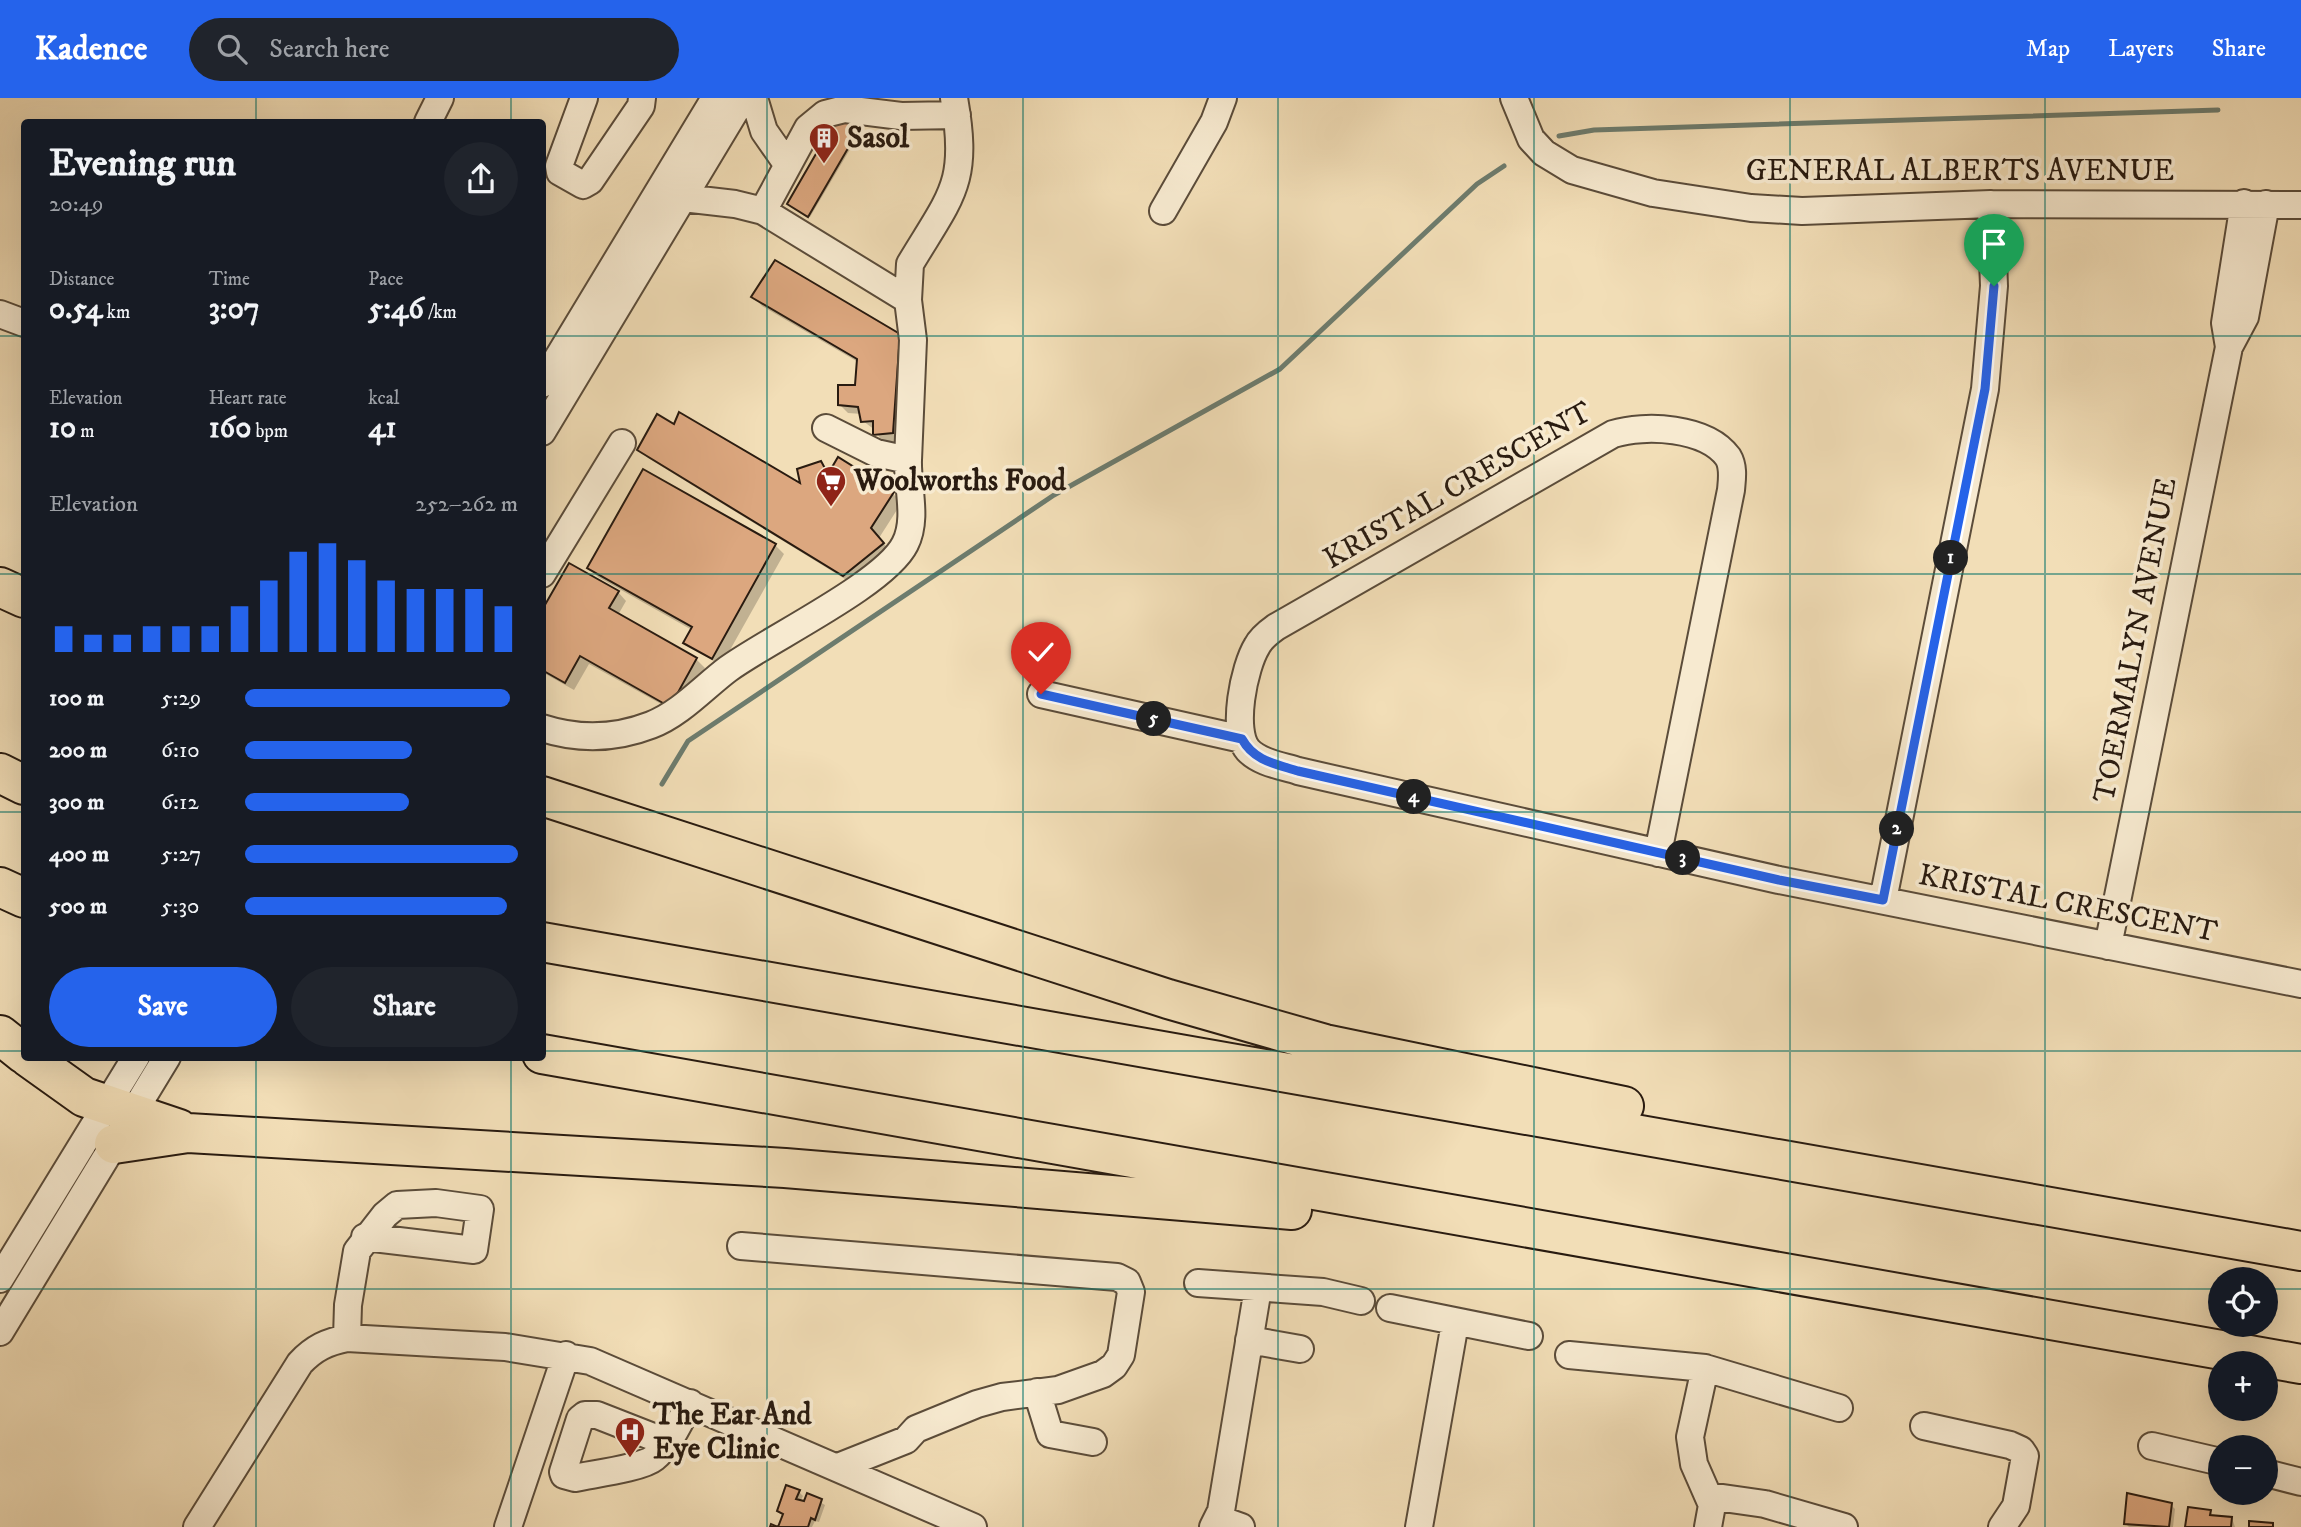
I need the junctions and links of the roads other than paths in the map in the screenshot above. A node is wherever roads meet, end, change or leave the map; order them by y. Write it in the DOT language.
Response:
graph roads {
  1 [pos="440,98"];
  2 [pos="584,98"];
  3 [pos="642,98"];
  4 [pos="715,98"];
  5 [pos="743,98"];
  6 [pos="754,98"];
  7 [pos="1223,98"];
  8 [pos="1514,98"];
  9 [pos="956,107"];
  10 [pos="430,119"];
  11 [pos="787,164"];
  12 [pos="683,198"];
  13 [pos="1991,204"];
  14 [pos="2255,204"];
  15 [pos="2301,205"];
  16 [pos="763,211"];
  17 [pos="1163,211"];
  18 [pos="908,300"];
  19 [pos="546,377"];
  20 [pos="546,425"];
  21 [pos="826,428"];
  22 [pos="622,443"];
  23 [pos="908,460"];
  24 [pos="546,567"];
  25 [pos="0,587"];
  26 [pos="21,596"];
  27 [pos="1041,694"];
  28 [pos="546,729"];
  29 [pos="1242,739"];
  30 [pos="0,773"];
  31 [pos="21,784"];
  32 [pos="546,797"];
  33 [pos="1658,853"];
  34 [pos="0,887"];
  35 [pos="21,897"];
  36 [pos="1883,900"];
  37 [pos="546,943"];
  38 [pos="2108,946"];
  39 [pos="2301,984"];
  40 [pos="0,1035"];
  41 [pos="21,1052"];
  42 [pos="546,1055"];
  43 [pos="32,1061"];
  44 [pos="135,1061"];
  45 [pos="164,1061"];
  46 [pos="117,1121"];
  47 [pos="436,1202"];
  48 [pos="2077,1212"];
  49 [pos="1465,1218"];
  50 [pos="365,1237"];
  51 [pos="429,1244"];
  52 [pos="741,1246"];
  53 [pos="2301,1251"];
  54 [pos="0,1279"];
  55 [pos="1198,1283"];
  56 [pos="1258,1288"];
  57 [pos="1361,1301"];
  58 [pos="1390,1308"];
  59 [pos="1455,1322"];
  60 [pos="0,1332"];
  61 [pos="1528,1336"];
  62 [pos="347,1338"];
  63 [pos="1250,1340"];
  64 [pos="1300,1349"];
  65 [pos="566,1355"];
  66 [pos="1569,1355"];
  67 [pos="2301,1364"];
  68 [pos="1706,1368"];
  69 [pos="1037,1392"];
  70 [pos="690,1403"];
  71 [pos="1839,1408"];
  72 [pos="1924,1426"];
  73 [pos="666,1442"];
  74 [pos="1093,1443"];
  75 [pos="2152,1446"];
  76 [pos="2208,1459"];
  77 [pos="825,1462"];
  78 [pos="2278,1476"];
  79 [pos="2301,1482"];
  80 [pos="1709,1496"];
  81 [pos="1226,1523"];
  82 [pos="197,1527"];
  83 [pos="508,1527"];
  84 [pos="973,1527"];
  85 [pos="1419,1527"];
  86 [pos="1708,1527"];
  87 [pos="1844,1527"];
  88 [pos="2002,1527"];
  1 -- 10 [label="street"];
  2 -- 3 [label="street"];
  4 -- 19 [label="street"];
  5 -- 12 [label="street"];
  6 -- 11 [label="street"];
  7 -- 17 [label="street"];
  8 -- 13 [label="street, GENERAL ALBERTS AVENUE"];
  9 -- 11 [label="street"];
  9 -- 18 [label="street"];
  11 -- 16 [label="street"];
  12 -- 16 [label="street"];
  12 -- 20 [label="street"];
  13 -- 14 [label="street, GENERAL ALBERTS AVENUE"];
  13 -- 36 [label="street"];
  14 -- 15 [label="street, GENERAL ALBERTS AVENUE"];
  14 -- 38 [label="street, TOERMALYN AVENUE"];
  16 -- 18 [label="street"];
  18 -- 23 [label="street"];
  21 -- 23 [label="street"];
  22 -- 24 [label="street"];
  23 -- 28 [label="street"];
  25 -- 26 [label="highway"];
  27 -- 29 [label="street, KRISTAL CRESCENT"];
  29 -- 33 [label="street, KRISTAL CRESCENT"];
  29 -- 33 [label="street, KRISTAL CRESCENT"];
  30 -- 31 [label="highway"];
  32 -- 48 [label="highway"];
  33 -- 36 [label="street, KRISTAL CRESCENT"];
  34 -- 35 [label="highway"];
  36 -- 38 [label="street, KRISTAL CRESCENT"];
  37 -- 48 [label="highway"];
  38 -- 39 [label="street, KRISTAL CRESCENT"];
  40 -- 41 [label="highway"];
  42 -- 49 [label="highway"];
  43 -- 46 [label="highway"];
  44 -- 46 [label="street"];
  45 -- 46 [label="street"];
  46 -- 49 [label="highway"];
  46 -- 54 [label="street"];
  46 -- 60 [label="street"];
  47 -- 50 [label="street"];
  47 -- 51 [label="street"];
  47 -- 51 [label="street"];
  48 -- 53 [label="highway"];
  49 -- 67 [label="highway"];
  50 -- 51 [label="street"];
  50 -- 62 [label="street"];
  52 -- 69 [label="street"];
  55 -- 56 [label="street"];
  56 -- 57 [label="street"];
  56 -- 63 [label="street"];
  58 -- 59 [label="street"];
  59 -- 61 [label="street"];
  59 -- 85 [label="street"];
  62 -- 65 [label="street"];
  62 -- 82 [label="street"];
  63 -- 64 [label="street"];
  63 -- 81 [label="street"];
  65 -- 70 [label="street"];
  65 -- 83 [label="street"];
  66 -- 68 [label="street"];
  68 -- 71 [label="street"];
  68 -- 80 [label="street"];
  69 -- 74 [label="street"];
  69 -- 77 [label="street"];
  70 -- 73 [label="street"];
  70 -- 77 [label="street"];
  72 -- 88 [label="street"];
  75 -- 76 [label="street"];
  77 -- 84 [label="street"];
  78 -- 79 [label="street"];
  80 -- 86 [label="street"];
  80 -- 87 [label="street"];
}
